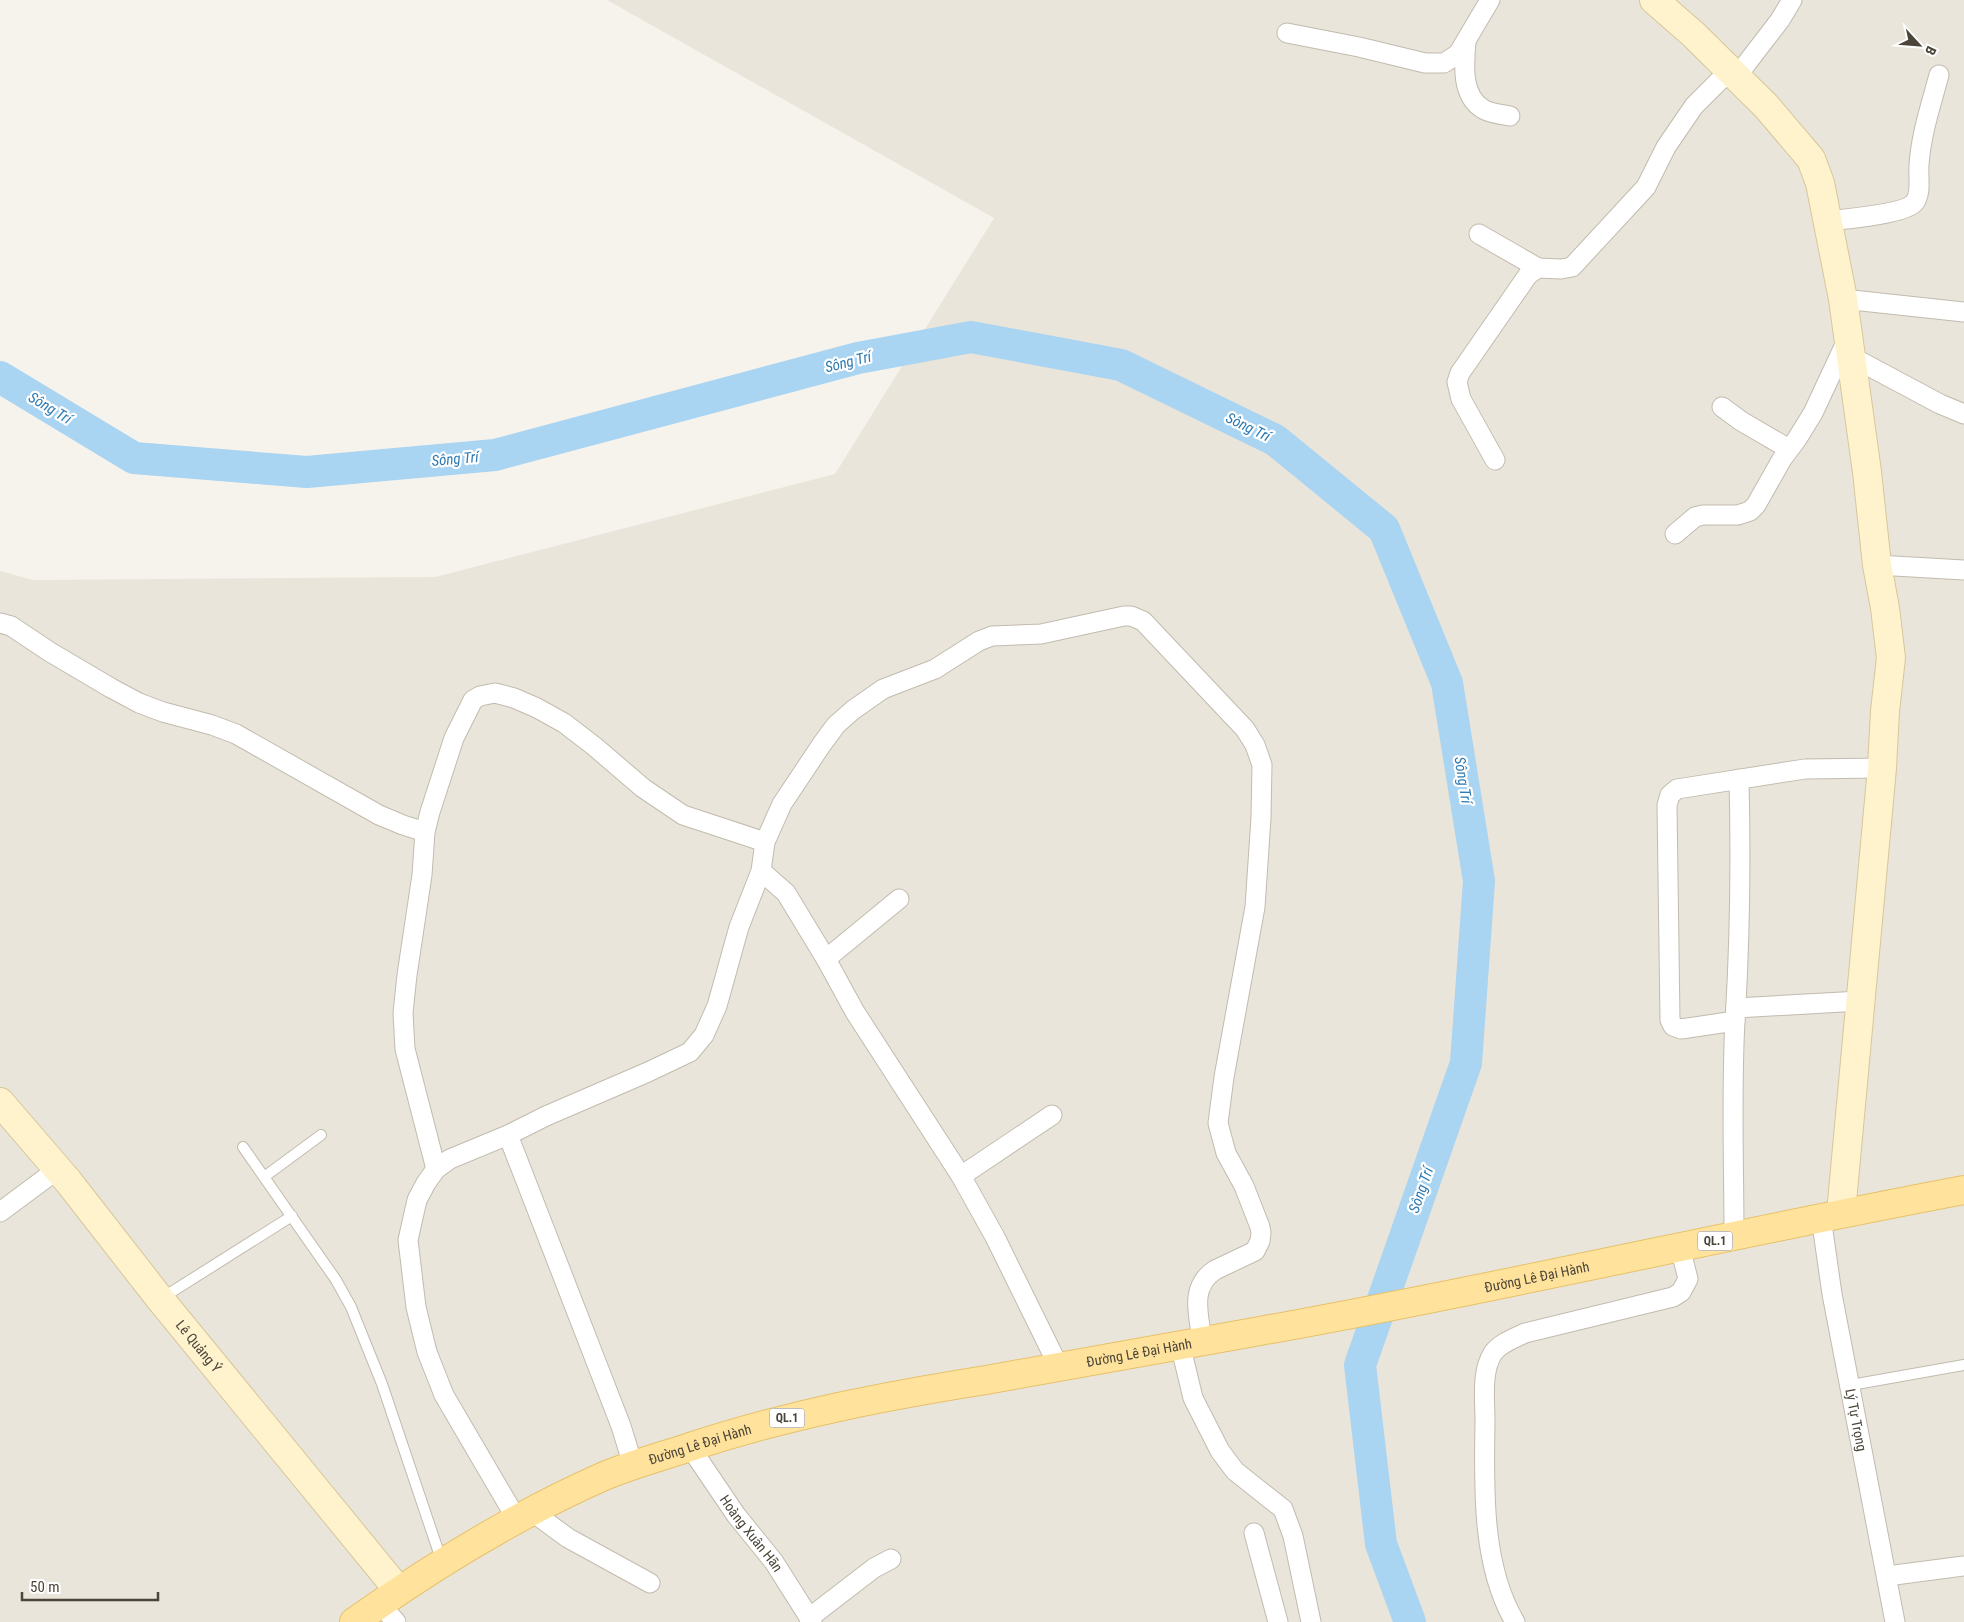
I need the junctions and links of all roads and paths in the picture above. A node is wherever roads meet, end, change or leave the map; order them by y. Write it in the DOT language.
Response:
graph roads {
  1 [pos="1490,0"];
  2 [pos="1654,0"];
  3 [pos="1792,0"];
  4 [pos="1287,33"];
  5 [pos="1466,42"];
  6 [pos="1734,73"];
  7 [pos="1939,75"];
  8 [pos="1510,116"];
  9 [pos="1828,221"];
  10 [pos="1480,234"];
  11 [pos="1538,268"];
  12 [pos="1844,299"];
  13 [pos="1964,312"];
  14 [pos="1849,347"];
  15 [pos="1722,407"];
  16 [pos="1964,414"];
  17 [pos="1789,449"];
  18 [pos="1495,460"];
  19 [pos="1675,534"];
  20 [pos="1877,565"];
  21 [pos="1964,570"];
  22 [pos="0,623"];
  23 [pos="1882,768"];
  24 [pos="1739,779"];
  25 [pos="425,832"];
  26 [pos="766,842"];
  27 [pos="761,871"];
  28 [pos="899,900"];
  29 [pos="826,959"];
  30 [pos="1860,1001"];
  31 [pos="1736,1014"];
  32 [pos="0,1102"];
  33 [pos="1052,1114"];
  34 [pos="320,1135"];
  35 [pos="508,1135"];
  36 [pos="243,1147"];
  37 [pos="58,1169"];
  38 [pos="436,1169"];
  39 [pos="961,1176"];
  40 [pos="264,1177"];
  41 [pos="1964,1190"];
  42 [pos="0,1212"];
  43 [pos="1831,1215"];
  44 [pos="292,1216"];
  45 [pos="1734,1237"];
  46 [pos="1680,1247"];
  47 [pos="160,1299"];
  48 [pos="1191,1342"];
  49 [pos="1964,1364"];
  50 [pos="1059,1366"];
  51 [pos="1850,1385"];
  52 [pos="690,1447"];
  53 [pos="633,1465"];
  54 [pos="523,1514"];
  55 [pos="1254,1533"];
  56 [pos="891,1559"];
  57 [pos="442,1563"];
  58 [pos="1964,1566"];
  59 [pos="1887,1576"];
  60 [pos="650,1583"];
  61 [pos="392,1606"];
  62 [pos="811,1620"];
  63 [pos="354,1622"];
  64 [pos="1278,1622"];
  65 [pos="1311,1622"];
  66 [pos="1515,1622"];
  67 [pos="1895,1622"];
  1 -- 5 [label="street"];
  2 -- 6 [label="street"];
  3 -- 6 [label="street"];
  4 -- 5 [label="street"];
  5 -- 8 [label="street"];
  6 -- 9 [label="street"];
  6 -- 11 [label="street"];
  7 -- 9 [label="street"];
  9 -- 12 [label="street"];
  10 -- 11 [label="street"];
  11 -- 18 [label="street"];
  12 -- 13 [label="street"];
  12 -- 14 [label="street"];
  14 -- 16 [label="street"];
  14 -- 17 [label="street"];
  14 -- 20 [label="street"];
  15 -- 17 [label="street"];
  17 -- 19 [label="street"];
  20 -- 21 [label="street"];
  20 -- 23 [label="street"];
  22 -- 25 [label="street"];
  23 -- 24 [label="street"];
  23 -- 30 [label="street"];
  24 -- 31 [label="street"];
  24 -- 31 [label="street"];
  25 -- 26 [label="street"];
  25 -- 38 [label="street"];
  26 -- 27 [label="street"];
  26 -- 48 [label="street"];
  27 -- 29 [label="street"];
  27 -- 35 [label="street"];
  28 -- 29 [label="street"];
  29 -- 39 [label="street"];
  30 -- 31 [label="street"];
  30 -- 43 [label="street"];
  31 -- 45 [label="street"];
  32 -- 37 [label="street, Lê Quảng Ý"];
  33 -- 39 [label="street"];
  34 -- 40 [label="lane"];
  35 -- 38 [label="street"];
  35 -- 53 [label="street"];
  36 -- 40 [label="lane"];
  37 -- 42 [label="street"];
  37 -- 47 [label="street, Lê Quảng Ý"];
  38 -- 54 [label="street"];
  39 -- 50 [label="street"];
  40 -- 44 [label="lane"];
  41 -- 43 [label="main road, Đường Lê Đại Hành / QL.1"];
  43 -- 45 [label="main road, Đường Lê Đại Hành / QL.1"];
  43 -- 51 [label="street, Lý Tự Trọng"];
  44 -- 47 [label="lane"];
  44 -- 57 [label="lane"];
  45 -- 46 [label="main road, Đường Lê Đại Hành / QL.1"];
  46 -- 48 [label="main road, Đường Lê Đại Hành / QL.1"];
  46 -- 66 [label="street"];
  47 -- 61 [label="street, Lê Quảng Ý"];
  48 -- 50 [label="main road, Đường Lê Đại Hành / QL.1"];
  48 -- 65 [label="street"];
  49 -- 51 [label="lane"];
  50 -- 52 [label="main road, Đường Lê Đại Hành / QL.1"];
  51 -- 59 [label="street, Lý Tự Trọng"];
  52 -- 53 [label="main road, Đường Lê Đại Hành / QL.1"];
  52 -- 62 [label="street, Hoàng Xuân Hãn"];
  53 -- 54 [label="main road, Đường Lê Đại Hành / QL.1"];
  54 -- 57 [label="main road, Đường Lê Đại Hành / QL.1"];
  54 -- 60 [label="street"];
  55 -- 64 [label="street"];
  56 -- 62 [label="street"];
  57 -- 61 [label="main road, Đường Lê Đại Hành / QL.1"];
  58 -- 59 [label="street"];
  59 -- 67 [label="street, Lý Tự Trọng"];
  61 -- 63 [label="main road, Đường Lê Đại Hành / QL.1"];
}
